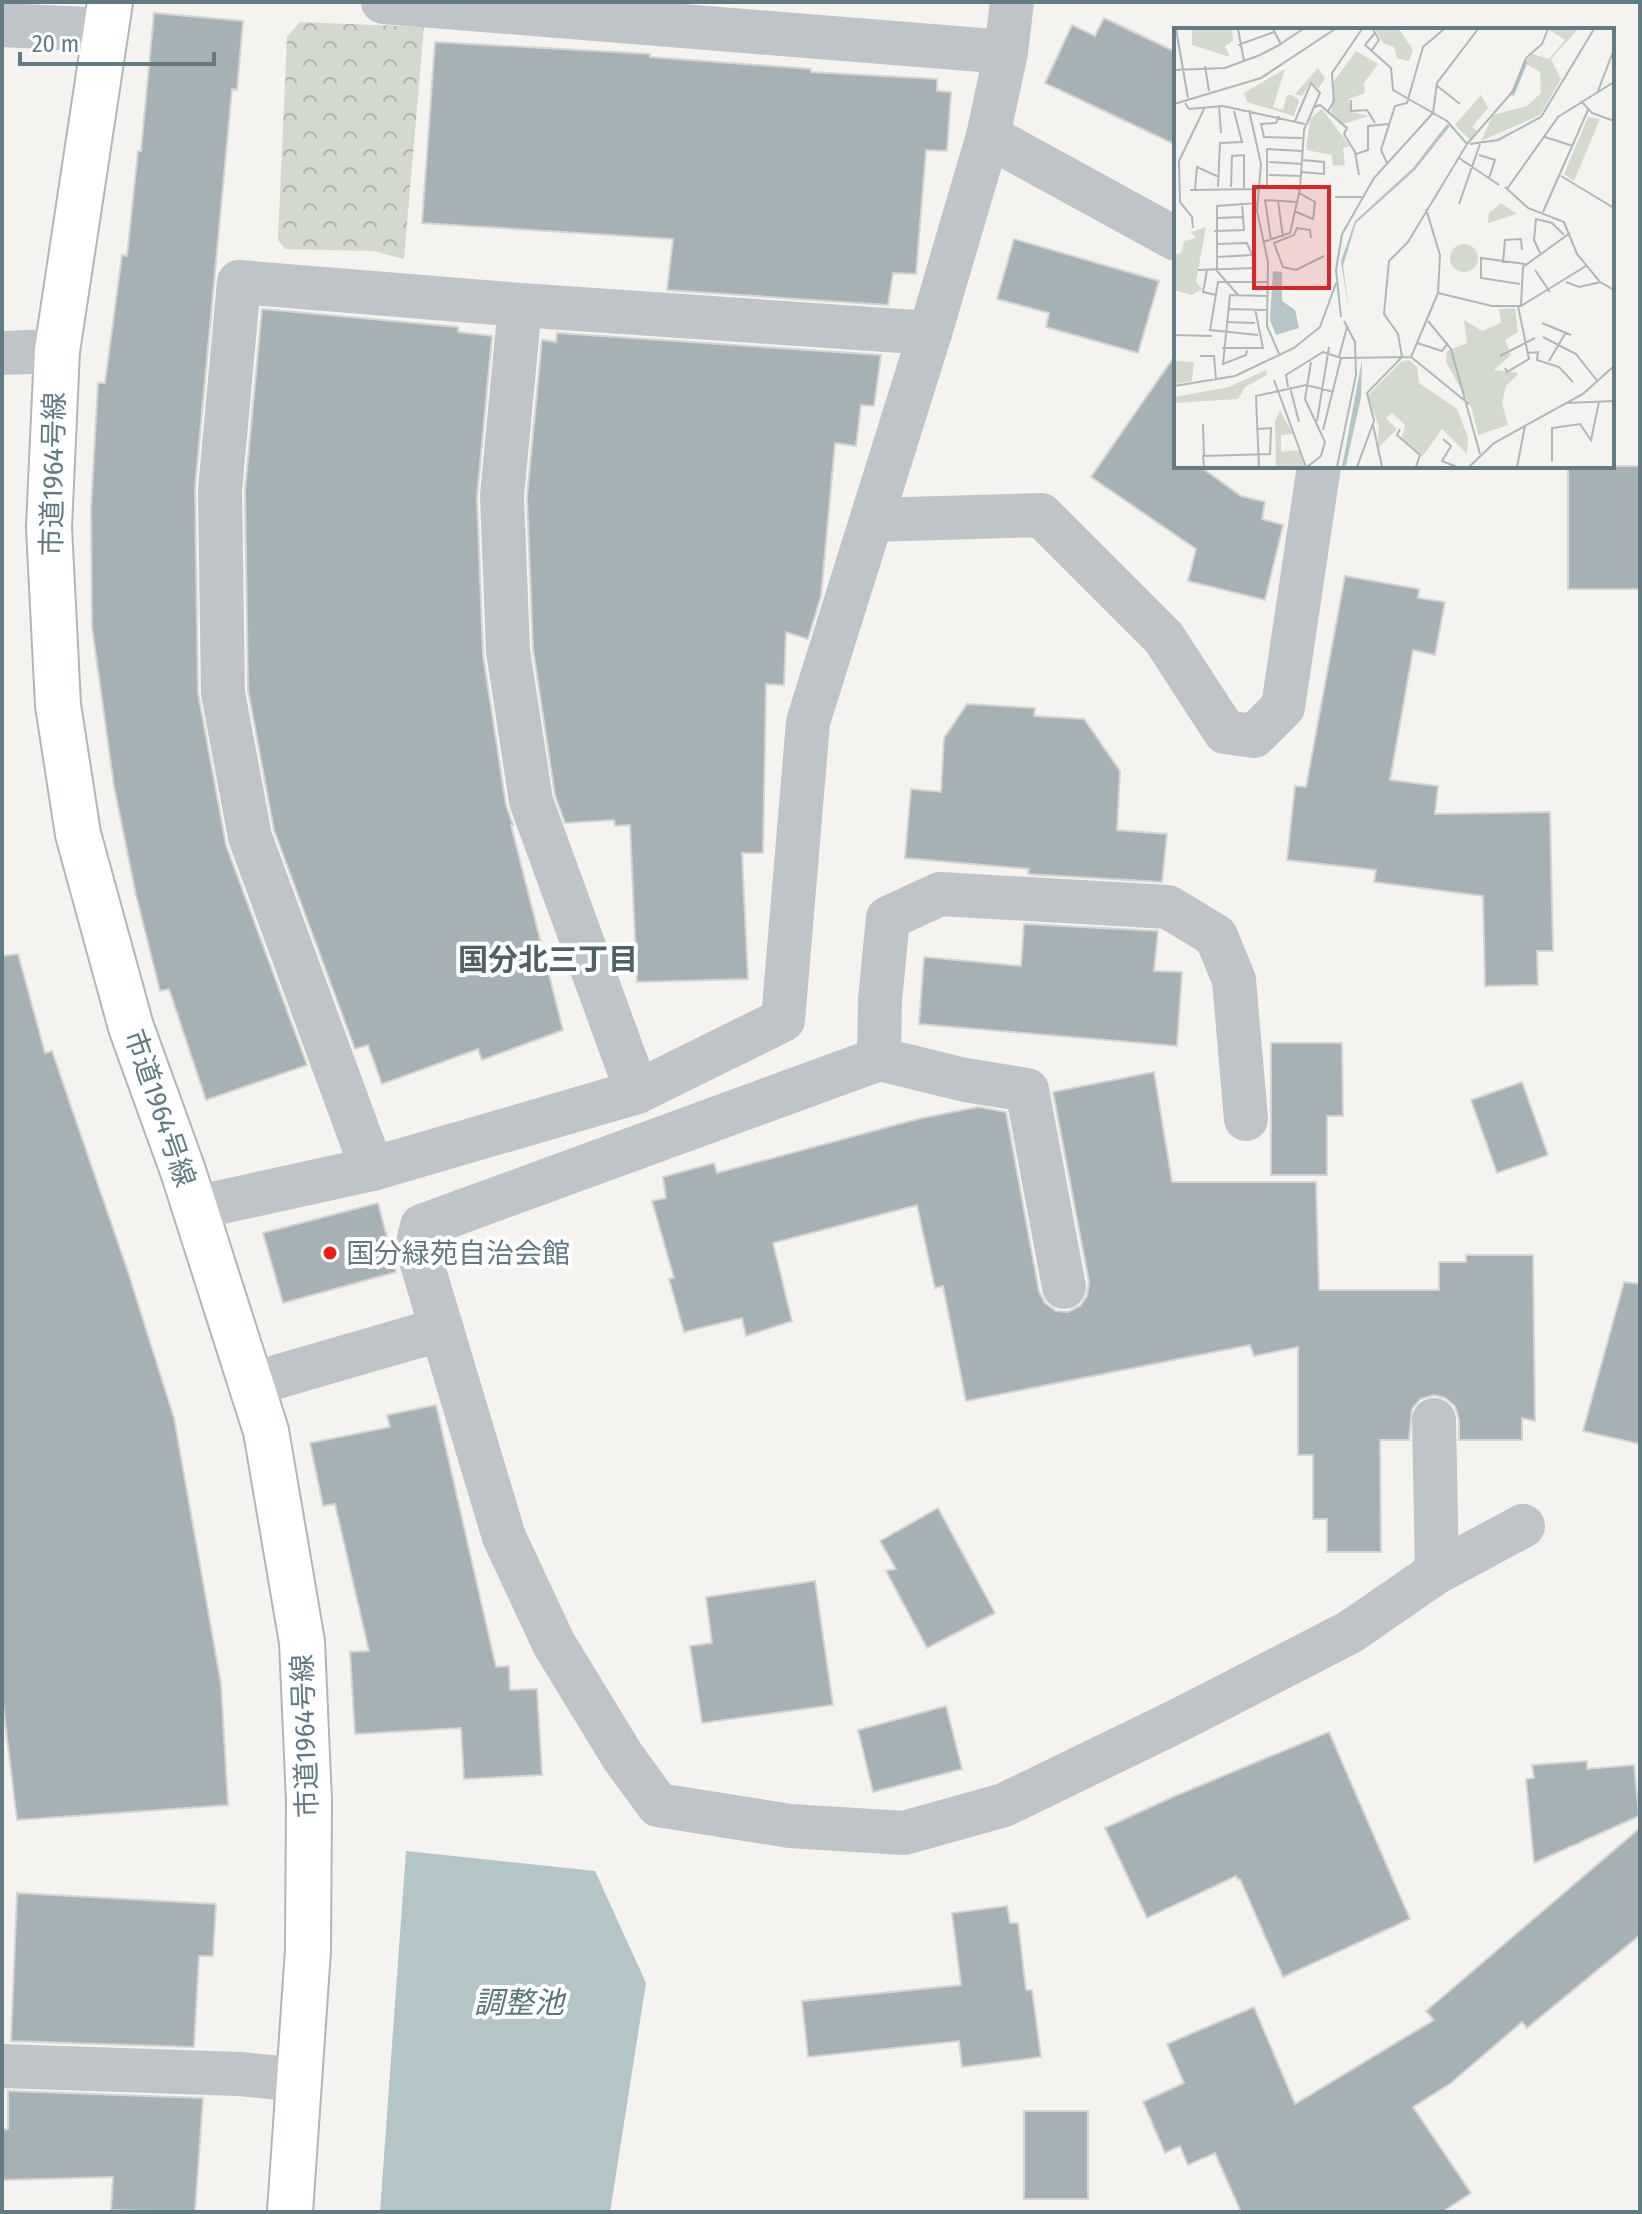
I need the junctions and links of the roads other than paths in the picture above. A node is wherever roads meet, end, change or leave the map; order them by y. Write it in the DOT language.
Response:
graph roads {
  1 [pos="383,2"];
  2 [pos="1012,2"];
  3 [pos="108,16"];
  4 [pos="2,25"];
  5 [pos="1006,52"];
  6 [pos="988,136"];
  7 [pos="1174,238"];
  8 [pos="520,305"];
  9 [pos="930,333"];
  10 [pos="57,351"];
  11 [pos="2,353"];
  12 [pos="1319,468"];
  13 [pos="872,520"];
  14 [pos="879,1059"];
  15 [pos="637,1092"];
  16 [pos="1246,1119"];
  17 [pos="372,1169"];
  18 [pos="194,1208"];
  19 [pos="1064,1287"];
  20 [pos="442,1329"];
  21 [pos="252,1384"];
  22 [pos="1434,1420"];
  23 [pos="1523,1526"];
  24 [pos="1437,1572"];
  25 [pos="2,2066"];
  26 [pos="299,2080"];
  27 [pos="290,2212"];
  1 -- 5 [label="street"];
  2 -- 5 [label="street"];
  3 -- 4 [label="street"];
  3 -- 10 [label="street, 市道1964号線"];
  5 -- 6 [label="street"];
  6 -- 7 [label="street"];
  6 -- 9 [label="street"];
  8 -- 9 [label="street"];
  8 -- 15 [label="street"];
  8 -- 17 [label="street"];
  9 -- 13 [label="street"];
  10 -- 11 [label="street"];
  10 -- 18 [label="street, 市道1964号線"];
  12 -- 13 [label="street"];
  13 -- 15 [label="street"];
  14 -- 16 [label="street"];
  14 -- 19 [label="street"];
  14 -- 20 [label="street"];
  15 -- 17 [label="street"];
  17 -- 18 [label="street"];
  18 -- 21 [label="street, 市道1964号線"];
  20 -- 21 [label="street"];
  20 -- 24 [label="street"];
  21 -- 26 [label="street, 市道1964号線"];
  22 -- 24 [label="street"];
  23 -- 24 [label="street"];
  25 -- 26 [label="street"];
  26 -- 27 [label="street, 市道1964号線"];
}
